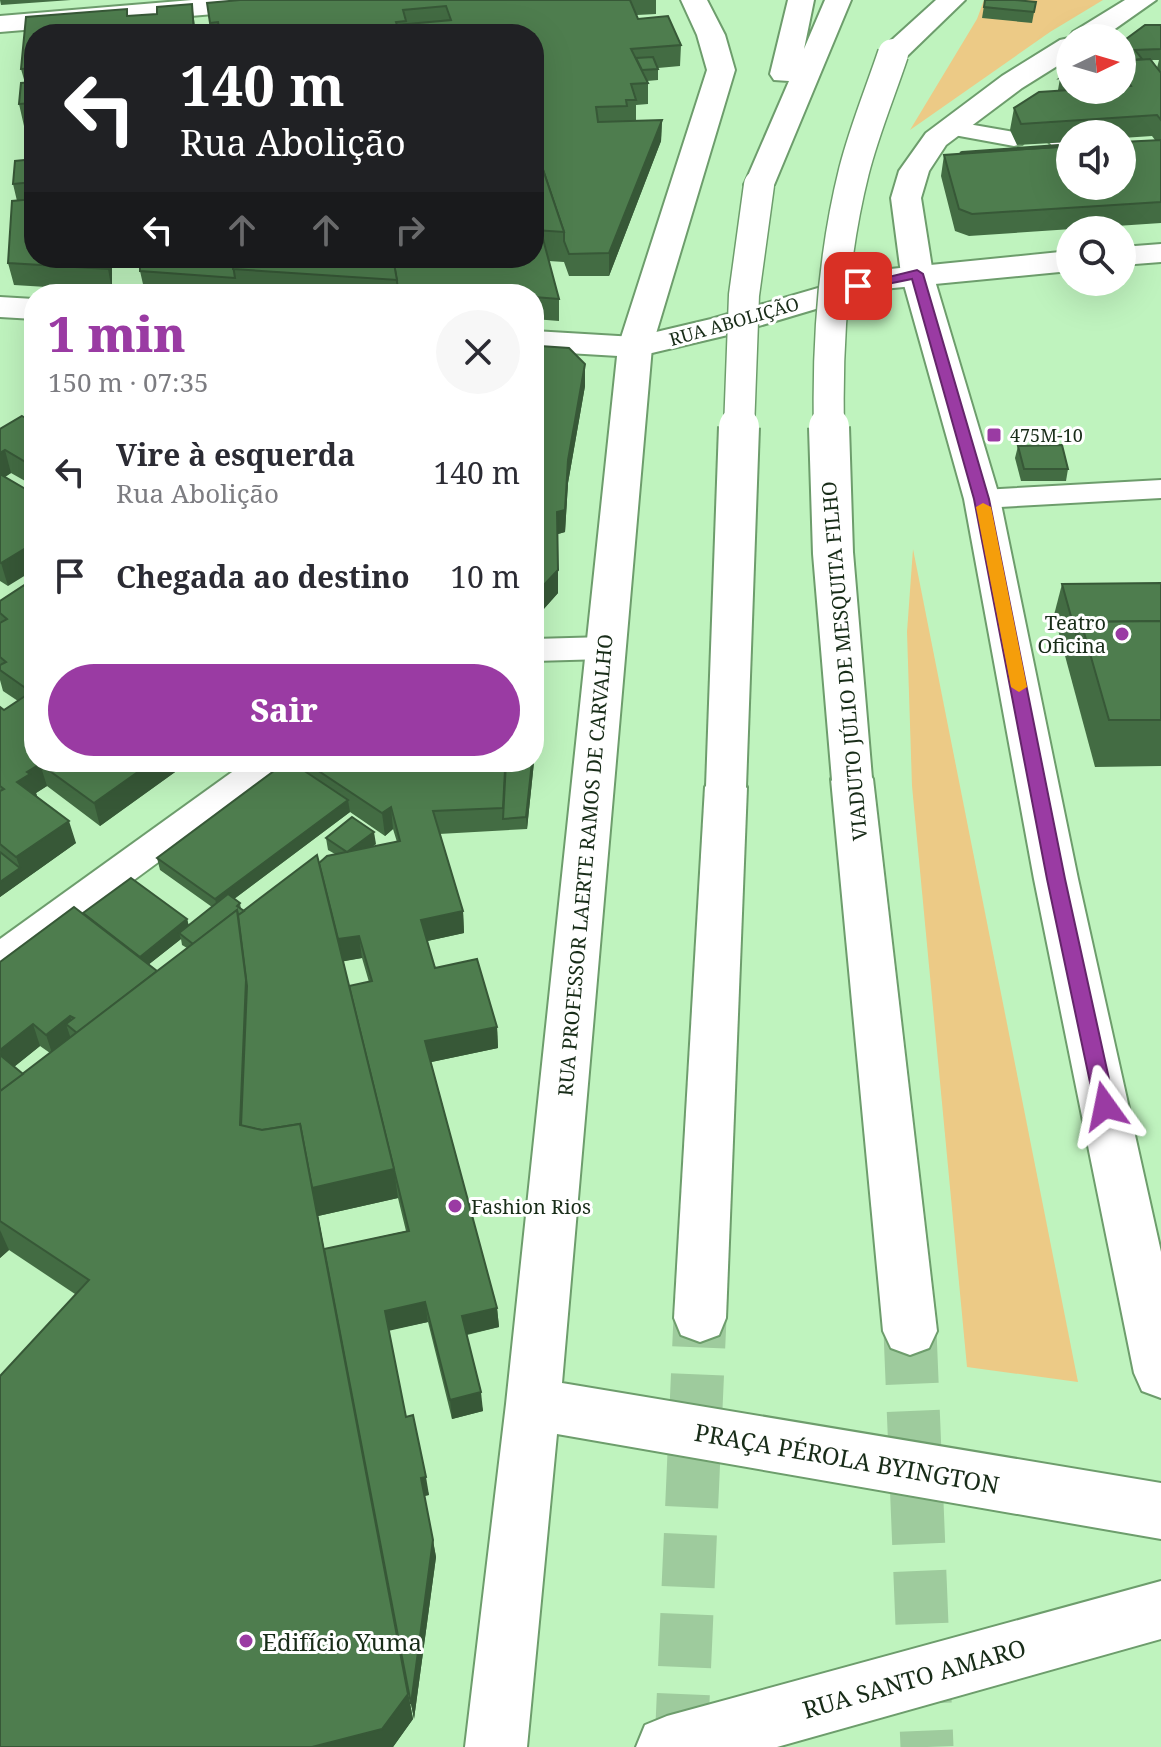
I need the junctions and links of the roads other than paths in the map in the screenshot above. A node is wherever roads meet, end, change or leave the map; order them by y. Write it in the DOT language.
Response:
graph roads {
  1 [pos="287,0"];
  2 [pos="694,0"];
  3 [pos="801,0"];
  4 [pos="838,0"];
  5 [pos="914,0"];
  6 [pos="952,0"];
  7 [pos="1143,0"];
  8 [pos="0,24"];
  9 [pos="1105,24"];
  10 [pos="893,54"];
  11 [pos="1056,55"];
  12 [pos="951,128"];
  13 [pos="1014,139"];
  14 [pos="759,185"];
  15 [pos="1161,253"];
  16 [pos="1136,255"];
  17 [pos="1056,262"];
  18 [pos="917,274"];
  19 [pos="0,307"];
  20 [pos="24,308"];
  21 [pos="544,342"];
  22 [pos="635,347"];
  23 [pos="1161,489"];
  24 [pos="982,499"];
  25 [pos="605,648"];
  26 [pos="544,650"];
  27 [pos="256,772"];
  28 [pos="0,959"];
  29 [pos="700,1318"];
  30 [pos="910,1331"];
  31 [pos="1161,1373"];
  32 [pos="533,1404"];
  33 [pos="1161,1511"];
  34 [pos="1161,1610"];
  35 [pos="496,1747"];
  36 [pos="667,1747"];
  1 -- 8 [label="main road"];
  2 -- 22 [label="main road, RUA PROFESSOR LAERTE RAMOS DE CARVALHO"];
  3 -- 14 [label="main road"];
  4 -- 14 [label="main road"];
  5 -- 10 [label="main road, VIADUTO JÚLIO DE MESQUITA FILHO"];
  6 -- 10 [label="main road"];
  7 -- 9 [label="main road"];
  10 -- 30 [label="main road, VIADUTO JÚLIO DE MESQUITA FILHO, bridge"];
  11 -- 12 [label="main road"];
  12 -- 13 [label="lane"];
  12 -- 18 [label="main road"];
  14 -- 29 [label="main road, bridge"];
  15 -- 16 [label="main road"];
  17 -- 18 [label="main road, RUA ABOLIÇÃO"];
  18 -- 22 [label="main road, RUA ABOLIÇÃO"];
  18 -- 24 [label="main road"];
  19 -- 20 [label="main road"];
  21 -- 22 [label="main road, RUA ABOLIÇÃO"];
  22 -- 25 [label="main road, RUA PROFESSOR LAERTE RAMOS DE CARVALHO"];
  23 -- 24 [label="lane"];
  24 -- 31 [label="main road"];
  25 -- 26 [label="lane"];
  25 -- 32 [label="main road, RUA PROFESSOR LAERTE RAMOS DE CARVALHO"];
  27 -- 28 [label="lane"];
  32 -- 33 [label="main road, PRAÇA PÉROLA BYINGTON"];
  32 -- 35 [label="main road, RUA PROFESSOR LAERTE RAMOS DE CARVALHO"];
  34 -- 36 [label="main road, RUA SANTO AMARO"];
}
